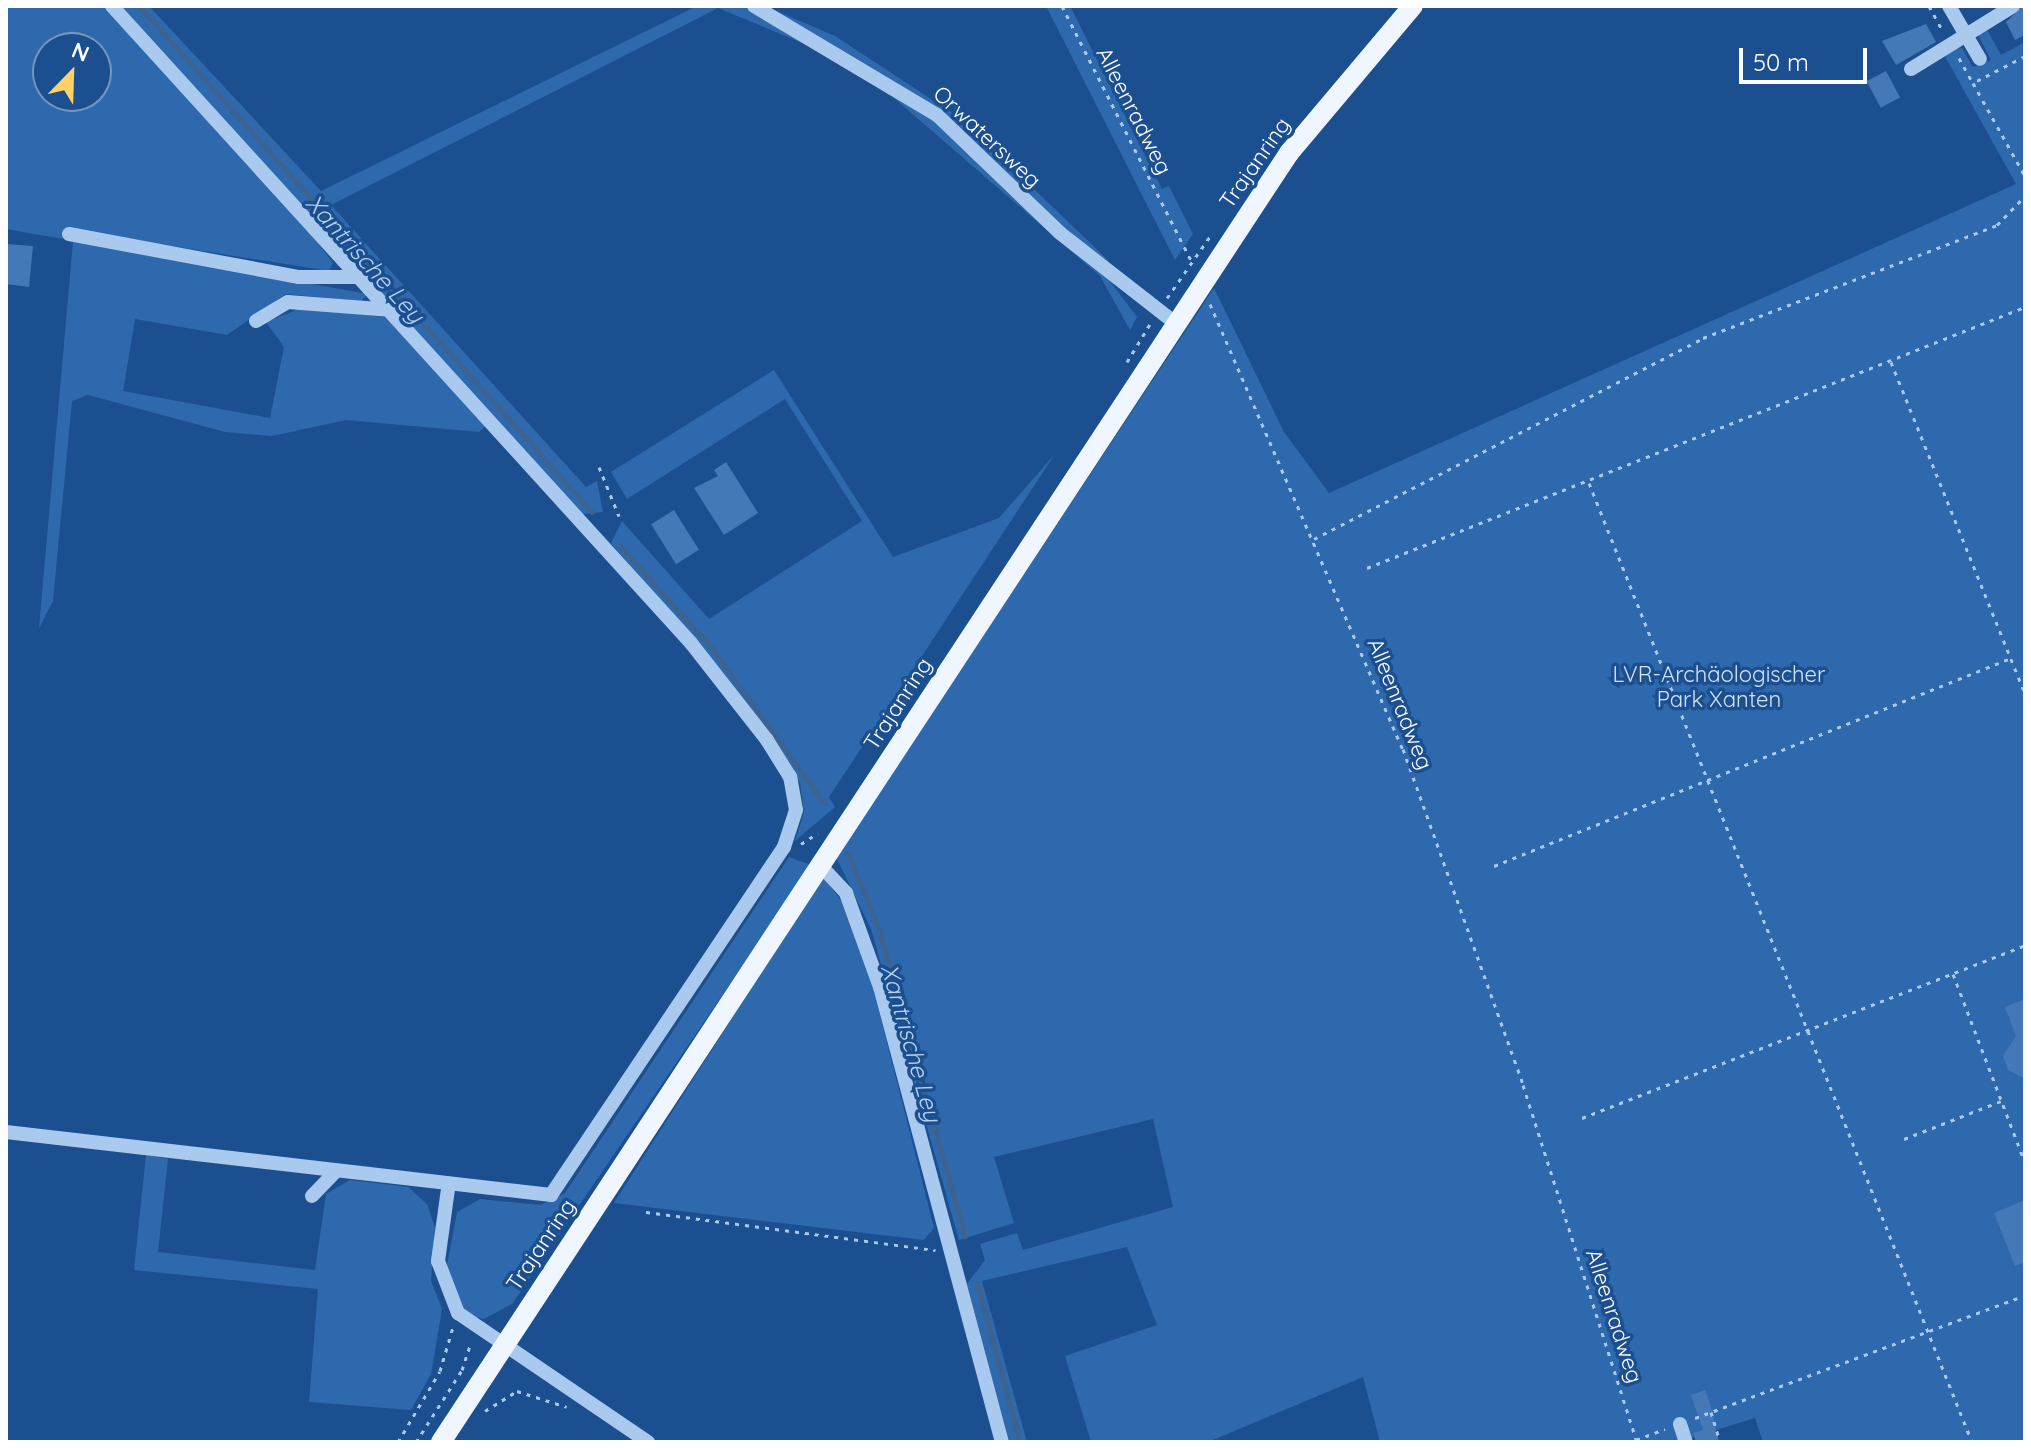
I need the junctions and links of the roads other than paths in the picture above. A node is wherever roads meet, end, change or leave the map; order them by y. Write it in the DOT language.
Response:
graph roads {
  1 [pos="112,6"];
  2 [pos="754,6"];
  3 [pos="1413,6"];
  4 [pos="1949,6"];
  5 [pos="2013,6"];
  6 [pos="1964,33"];
  7 [pos="1980,59"];
  8 [pos="1911,69"];
  9 [pos="69,234"];
  10 [pos="362,277"];
  11 [pos="392,310"];
  12 [pos="1167,317"];
  13 [pos="256,321"];
  14 [pos="821,866"];
  15 [pos="6,1132"];
  16 [pos="335,1172"];
  17 [pos="448,1189"];
  18 [pos="312,1196"];
  19 [pos="504,1343"];
  20 [pos="1680,1424"];
  21 [pos="441,1442"];
  22 [pos="648,1442"];
  23 [pos="1002,1442"];
  24 [pos="1686,1442"];
  1 -- 10 [label="street"];
  2 -- 12 [label="street, Orwatersweg"];
  3 -- 12 [label="main road, Trajanring"];
  4 -- 6 [label="street"];
  5 -- 6 [label="street"];
  6 -- 7 [label="street"];
  6 -- 8 [label="street"];
  9 -- 10 [label="street"];
  10 -- 11 [label="street"];
  11 -- 13 [label="street"];
  11 -- 17 [label="street"];
  12 -- 14 [label="main road, Trajanring"];
  14 -- 19 [label="main road, Trajanring"];
  14 -- 23 [label="street"];
  15 -- 16 [label="street"];
  16 -- 17 [label="street"];
  16 -- 18 [label="street"];
  17 -- 19 [label="street"];
  19 -- 21 [label="main road, Trajanring"];
  19 -- 22 [label="street"];
  20 -- 24 [label="street"];
}
